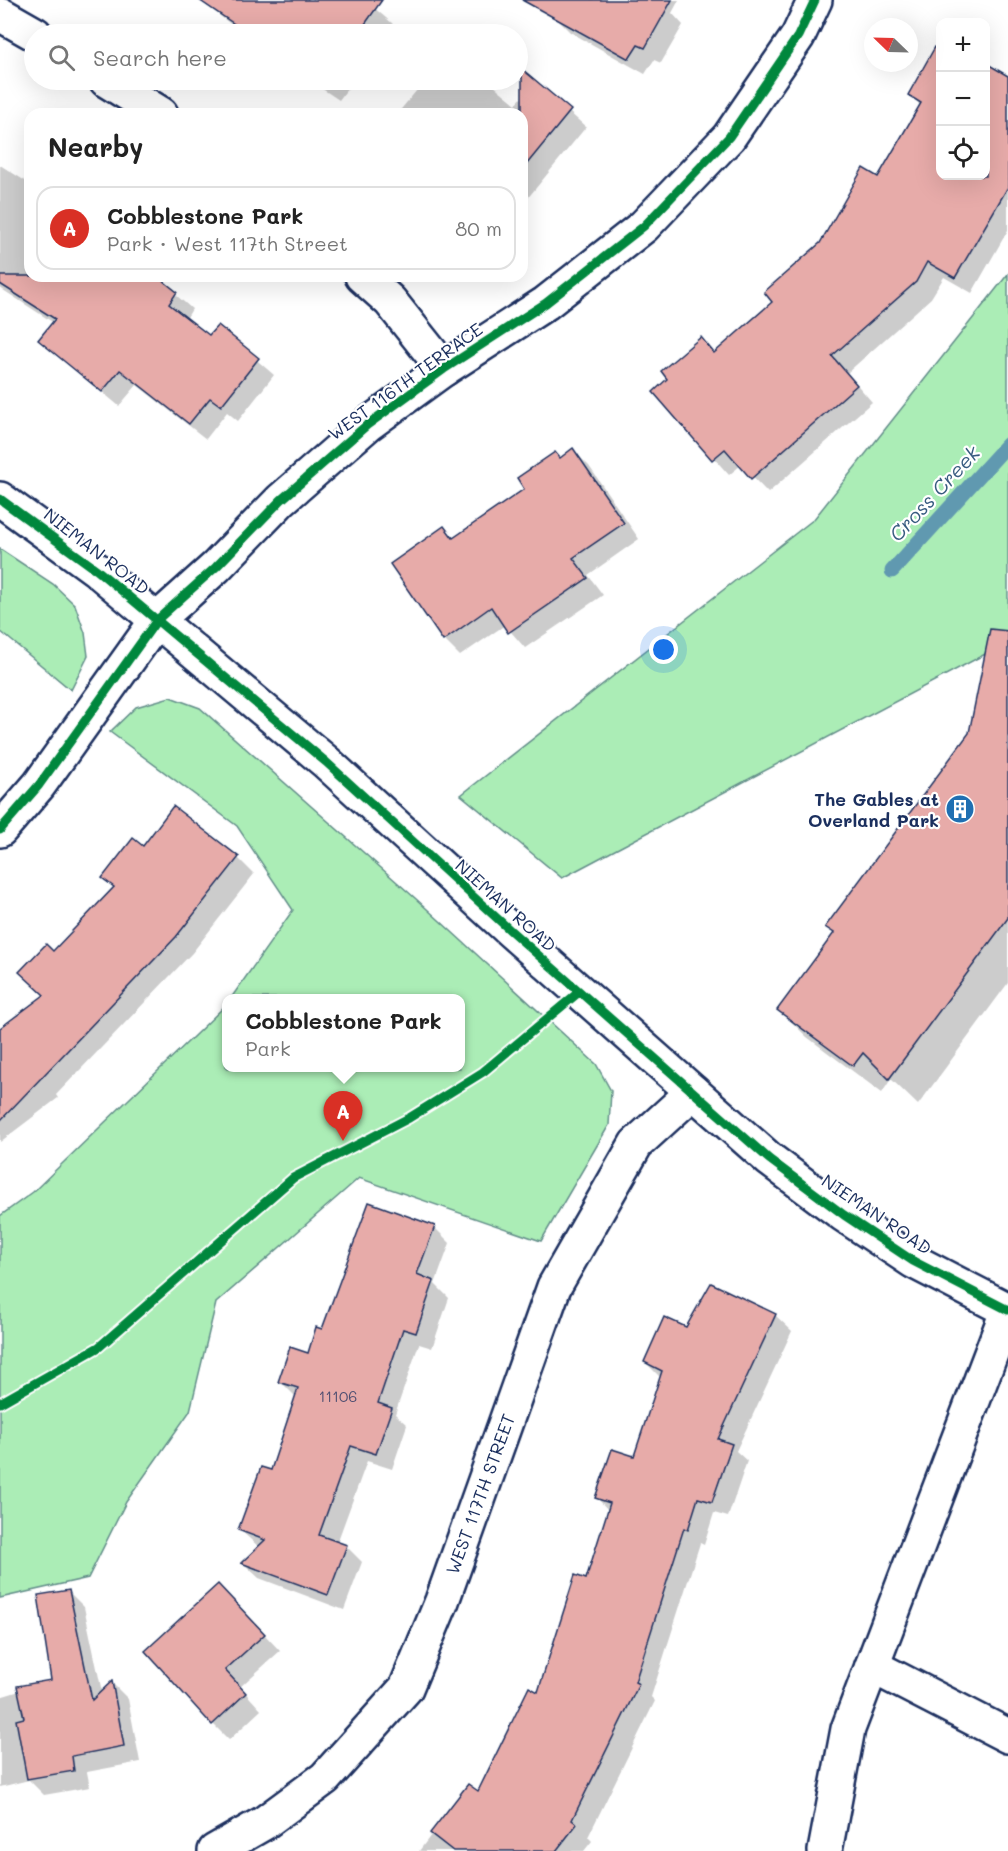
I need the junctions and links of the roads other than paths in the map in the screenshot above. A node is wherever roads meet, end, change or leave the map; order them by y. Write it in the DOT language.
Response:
graph roads {
  1 [pos="815,0"];
  2 [pos="0,14"];
  3 [pos="24,28"];
  4 [pos="122,90"];
  5 [pos="151,108"];
  6 [pos="369,282"];
  7 [pos="444,369"];
  8 [pos="0,499"];
  9 [pos="157,620"];
  10 [pos="0,830"];
  11 [pos="693,1092"];
  12 [pos="1008,1310"];
  13 [pos="872,1666"];
  14 [pos="1008,1736"];
  15 [pos="215,1851"];
  16 [pos="825,1851"];
  1 -- 7 [label="street, WEST 116TH TERRACE"];
  2 -- 3 [label="street"];
  4 -- 5 [label="street"];
  6 -- 7 [label="street"];
  7 -- 9 [label="street, WEST 116TH TERRACE"];
  8 -- 9 [label="street, NIEMAN ROAD"];
  9 -- 10 [label="street, WEST 116TH TERRACE"];
  9 -- 11 [label="street, NIEMAN ROAD"];
  11 -- 12 [label="street, NIEMAN ROAD"];
  11 -- 15 [label="street, WEST 117TH STREET"];
  12 -- 13 [label="street"];
  13 -- 14 [label="street"];
  13 -- 16 [label="street"];
}
